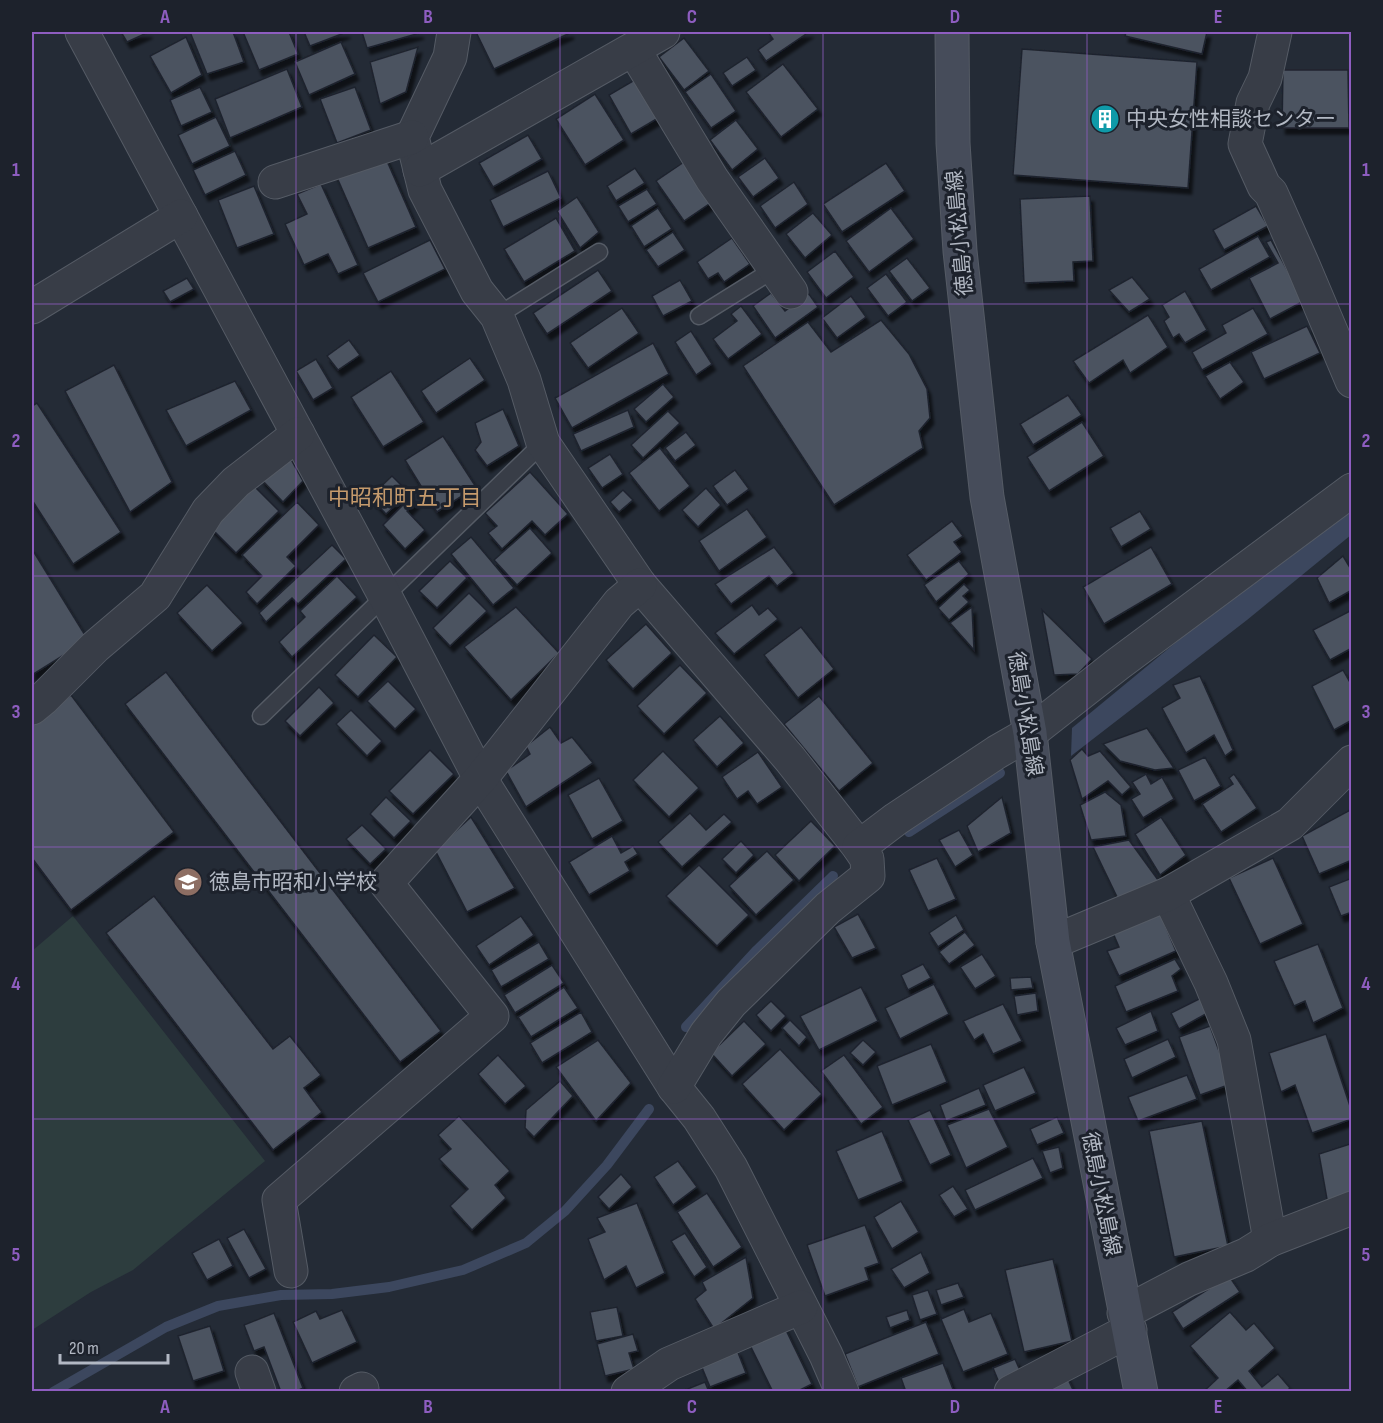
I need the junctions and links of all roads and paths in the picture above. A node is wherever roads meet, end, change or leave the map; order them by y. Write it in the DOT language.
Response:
graph roads {
  1 [pos="82,32"];
  2 [pos="454,32"];
  3 [pos="663,32"];
  4 [pos="952,32"];
  5 [pos="1275,32"];
  6 [pos="634,50"];
  7 [pos="412,136"];
  8 [pos="420,170"];
  9 [pos="274,182"];
  10 [pos="181,216"];
  11 [pos="599,252"];
  12 [pos="783,280"];
  13 [pos="32,307"];
  14 [pos="497,316"];
  15 [pos="699,316"];
  16 [pos="1352,381"];
  17 [pos="298,434"];
  18 [pos="543,443"];
  19 [pos="1352,490"];
  20 [pos="640,585"];
  21 [pos="385,597"];
  22 [pos="32,708"];
  23 [pos="261,716"];
  24 [pos="1030,733"];
  25 [pos="1352,762"];
  26 [pos="481,778"];
  27 [pos="859,847"];
  28 [pos="1168,894"];
  29 [pos="1053,942"];
  30 [pos="674,1087"];
  31 [pos="1352,1208"];
  32 [pos="1270,1239"];
  33 [pos="291,1270"];
  34 [pos="801,1307"];
  35 [pos="1127,1321"];
  36 [pos="628,1392"];
  37 [pos="842,1392"];
  38 [pos="1011,1392"];
  39 [pos="1140,1392"];
  1 -- 10 [label="street"];
  2 -- 7 [label="street"];
  3 -- 6 [label="street"];
  4 -- 24 [label="main road, 徳島小松島線"];
  5 -- 16 [label="street"];
  6 -- 8 [label="street"];
  6 -- 12 [label="street"];
  7 -- 8 [label="street"];
  7 -- 9 [label="street"];
  8 -- 14 [label="street"];
  10 -- 13 [label="street"];
  10 -- 17 [label="street"];
  11 -- 14 [label="lane"];
  12 -- 15 [label="lane"];
  14 -- 18 [label="street"];
  17 -- 21 [label="street"];
  17 -- 22 [label="street"];
  18 -- 20 [label="street"];
  18 -- 21 [label="lane"];
  19 -- 24 [label="street"];
  20 -- 26 [label="street"];
  20 -- 27 [label="street"];
  21 -- 23 [label="lane"];
  21 -- 26 [label="street"];
  24 -- 27 [label="street"];
  24 -- 29 [label="main road, 徳島小松島線"];
  25 -- 28 [label="street"];
  26 -- 30 [label="street"];
  26 -- 33 [label="street"];
  27 -- 30 [label="street"];
  28 -- 29 [label="street"];
  28 -- 32 [label="street"];
  29 -- 35 [label="main road, 徳島小松島線"];
  30 -- 34 [label="street"];
  31 -- 32 [label="street"];
  32 -- 35 [label="street"];
  34 -- 36 [label="street"];
  34 -- 37 [label="street"];
  35 -- 38 [label="street"];
  35 -- 39 [label="main road, 徳島小松島線"];
}
